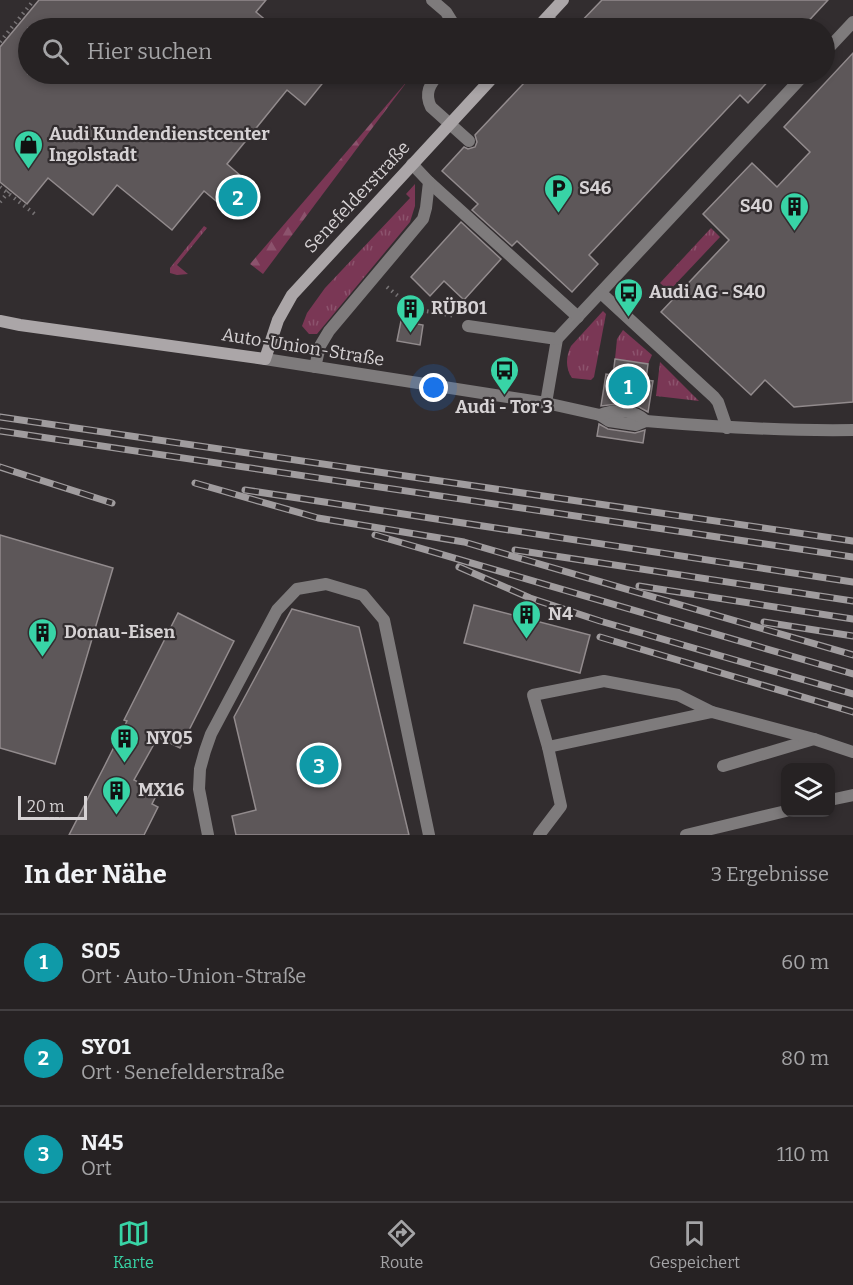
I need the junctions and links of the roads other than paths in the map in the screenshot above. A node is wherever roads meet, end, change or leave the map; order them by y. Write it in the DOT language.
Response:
graph roads {
  1 [pos="432,0"];
  2 [pos="564,0"];
  3 [pos="450,18"];
  4 [pos="547,18"];
  5 [pos="853,22"];
  6 [pos="835,42"];
  7 [pos="431,84"];
  8 [pos="487,84"];
  9 [pos="796,84"];
  10 [pos="449,124"];
  11 [pos="469,141"];
  12 [pos="412,164"];
  13 [pos="429,182"];
  14 [pos="601,293"];
  15 [pos="578,317"];
  16 [pos="0,321"];
  17 [pos="468,326"];
  18 [pos="557,339"];
  19 [pos="265,359"];
  20 [pos="315,367"];
  21 [pos="546,403"];
  22 [pos="727,429"];
  23 [pos="853,430"];
  24 [pos="712,712"];
  25 [pos="814,739"];
  26 [pos="548,747"];
  27 [pos="853,752"];
  28 [pos="723,766"];
  29 [pos="853,795"];
  30 [pos="835,799"];
  31 [pos="574,802"];
  32 [pos="561,806"];
  33 [pos="781,812"];
  34 [pos="208,835"];
  35 [pos="429,835"];
  36 [pos="539,835"];
  37 [pos="686,835"];
  1 -- 3 [label="street"];
  2 -- 4 [label="street"];
  5 -- 6 [label="street"];
  7 -- 10 [label="street"];
  8 -- 10 [label="street, Senefelderstraße"];
  9 -- 14 [label="street"];
  10 -- 11 [label="street"];
  10 -- 12 [label="street, Senefelderstraße"];
  12 -- 13 [label="street"];
  12 -- 19 [label="street, Senefelderstraße"];
  13 -- 15 [label="street"];
  13 -- 20 [label="street"];
  14 -- 15 [label="street"];
  14 -- 22 [label="street"];
  15 -- 18 [label="street"];
  16 -- 19 [label="street, Auto-Union-Straße"];
  17 -- 18 [label="street"];
  18 -- 21 [label="street"];
  19 -- 20 [label="street, Auto-Union-Straße"];
  20 -- 21 [label="street, Auto-Union-Straße"];
  21 -- 22 [label="street, Auto-Union-Straße"];
  22 -- 23 [label="street"];
  24 -- 25 [label="street"];
  24 -- 26 [label="street"];
  24 -- 26 [label="street"];
  25 -- 27 [label="street"];
  25 -- 28 [label="street"];
  26 -- 32 [label="street"];
  29 -- 30 [label="street"];
  31 -- 32 [label="street"];
  32 -- 36 [label="street"];
  33 -- 37 [label="street"];
  34 -- 35 [label="street"];
}
